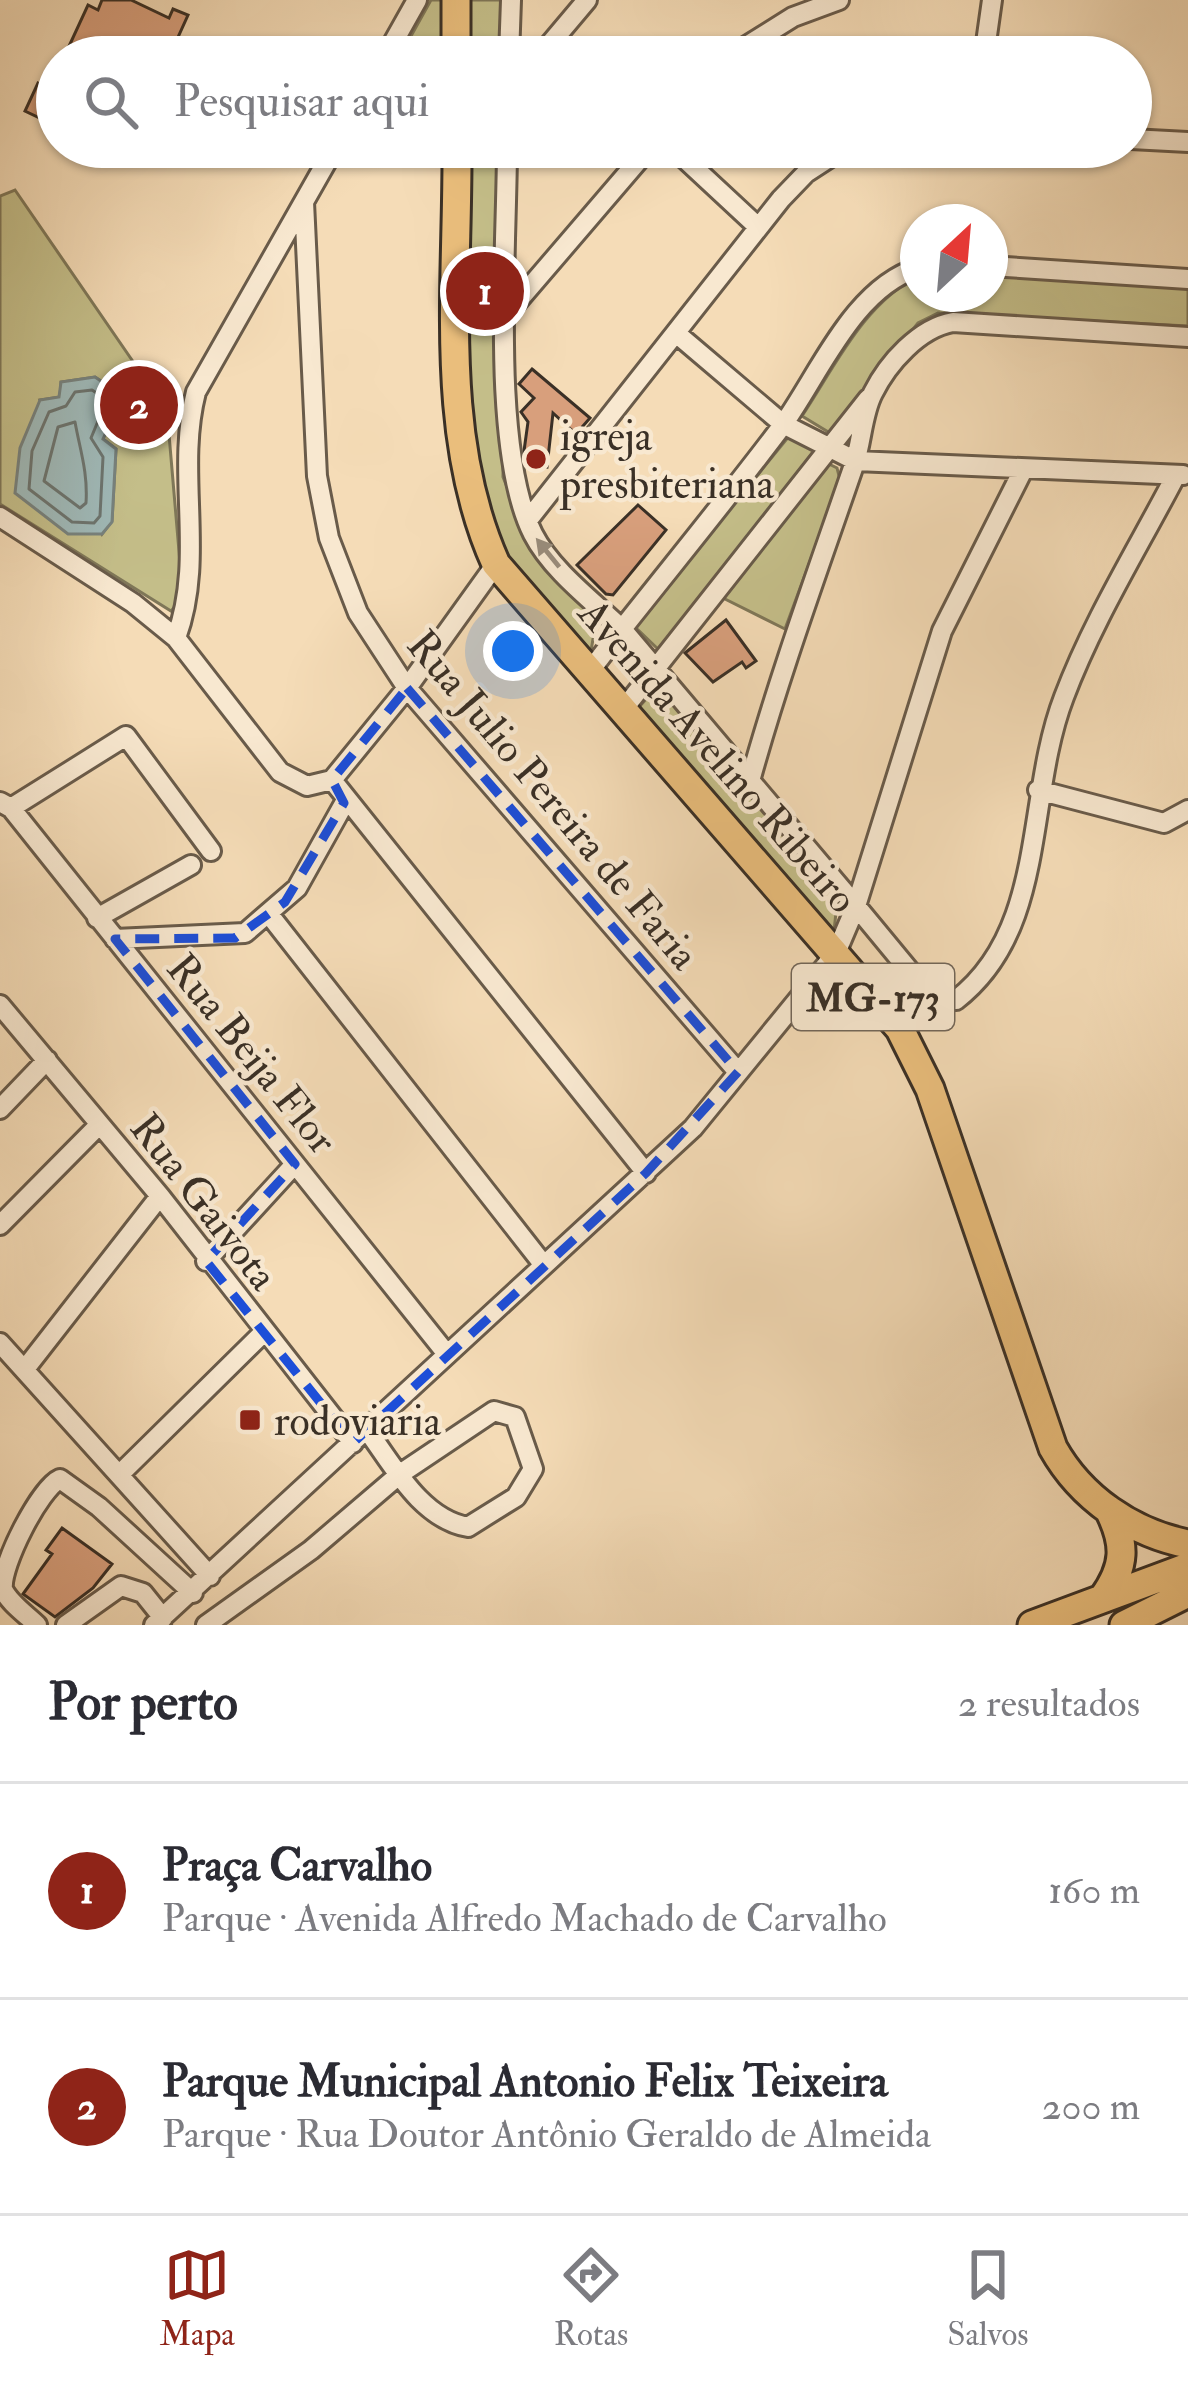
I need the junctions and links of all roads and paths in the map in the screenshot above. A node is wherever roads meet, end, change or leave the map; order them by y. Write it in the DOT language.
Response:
graph roads {
  1 [pos="417,0"];
  2 [pos="456,0"];
  3 [pos="512,0"];
  4 [pos="586,0"];
  5 [pos="839,0"];
  6 [pos="992,0"];
  7 [pos="397,36"];
  8 [pos="456,36"];
  9 [pos="510,36"];
  10 [pos="559,36"];
  11 [pos="762,36"];
  12 [pos="987,36"];
  13 [pos="1152,140"];
  14 [pos="1188,142"];
  15 [pos="323,168"];
  16 [pos="457,168"];
  17 [pos="507,168"];
  18 [pos="632,168"];
  19 [pos="695,168"];
  20 [pos="814,168"];
  21 [pos="304,202"];
  22 [pos="758,227"];
  23 [pos="1008,267"];
  24 [pos="900,276"];
  25 [pos="1188,279"];
  26 [pos="506,315"];
  27 [pos="677,334"];
  28 [pos="1188,338"];
  29 [pos="872,394"];
  30 [pos="783,424"];
  31 [pos="825,448"];
  32 [pos="856,460"];
  33 [pos="1023,470"];
  34 [pos="1182,475"];
  35 [pos="0,517"];
  36 [pos="528,520"];
  37 [pos="496,563"];
  38 [pos="622,629"];
  39 [pos="176,638"];
  40 [pos="655,665"];
  41 [pos="590,670"];
  42 [pos="407,688"];
  43 [pos="622,711"];
  44 [pos="332,780"];
  45 [pos="751,781"];
  46 [pos="1038,790"];
  47 [pos="345,802"];
  48 [pos="5,805"];
  49 [pos="1188,810"];
  50 [pos="212,851"];
  51 [pos="191,865"];
  52 [pos="856,906"];
  53 [pos="268,913"];
  54 [pos="97,918"];
  55 [pos="115,939"];
  56 [pos="836,953"];
  57 [pos="0,1005"];
  58 [pos="47,1060"];
  59 [pos="738,1072"];
  60 [pos="0,1109"];
  61 [pos="99,1125"];
  62 [pos="295,1164"];
  63 [pos="646,1173"];
  64 [pos="160,1196"];
  65 [pos="0,1225"];
  66 [pos="206,1261"];
  67 [pos="543,1264"];
  68 [pos="263,1333"];
  69 [pos="0,1343"];
  70 [pos="446,1353"];
  71 [pos="25,1369"];
  72 [pos="360,1436"];
  73 [pos="400,1474"];
  74 [pos="119,1475"];
  75 [pos="1109,1510"];
  76 [pos="1188,1544"];
  77 [pos="1188,1568"];
  78 [pos="210,1576"];
  79 [pos="193,1593"];
  80 [pos="1188,1593"];
  81 [pos="1102,1598"];
  82 [pos="159,1622"];
  83 [pos="37,1625"];
  84 [pos="65,1625"];
  85 [pos="206,1625"];
  86 [pos="1032,1625"];
  87 [pos="1124,1625"];
  1 -- 7 [label="street"];
  2 -- 8 [label="highway"];
  3 -- 9 [label="street"];
  4 -- 10 [label="street"];
  5 -- 11 [label="street"];
  6 -- 12 [label="street"];
  13 -- 14 [label="street"];
  15 -- 21 [label="street"];
  16 -- 37 [label="highway, Avenida Avelino Ribeiro / MG-173"];
  17 -- 26 [label="street"];
  18 -- 26 [label="street"];
  19 -- 22 [label="street"];
  20 -- 22 [label="street"];
  21 -- 39 [label="street"];
  21 -- 42 [label="street, Rua Julio Pereira de Faria"];
  22 -- 27 [label="street"];
  23 -- 25 [label="street"];
  24 -- 30 [label="street"];
  26 -- 36 [label="street"];
  27 -- 30 [label="street"];
  27 -- 36 [label="street"];
  28 -- 29 [label="street"];
  29 -- 31 [label="street"];
  29 -- 32 [label="street"];
  30 -- 31 [label="street"];
  30 -- 38 [label="street"];
  31 -- 32 [label="street"];
  31 -- 40 [label="street"];
  32 -- 33 [label="street"];
  32 -- 45 [label="street"];
  33 -- 34 [label="street"];
  33 -- 52 [label="street"];
  34 -- 46 [label="street"];
  35 -- 39 [label="street"];
  38 -- 36 [label="street, one-way"];
  37 -- 41 [label="highway, Avenida Avelino Ribeiro / MG-173"];
  37 -- 42 [label="street"];
  38 -- 40 [label="street"];
  38 -- 41 [label="street"];
  39 -- 44 [label="street"];
  40 -- 43 [label="street"];
  40 -- 45 [label="street"];
  41 -- 43 [label="highway, Avenida Avelino Ribeiro / MG-173"];
  42 -- 44 [label="street"];
  42 -- 59 [label="street, Rua Julio Pereira de Faria"];
  43 -- 56 [label="highway, Avenida Avelino Ribeiro / MG-173"];
  44 -- 47 [label="street"];
  45 -- 52 [label="street"];
  46 -- 49 [label="street"];
  46 -- 52 [label="street"];
  47 -- 53 [label="street"];
  47 -- 63 [label="street"];
  48 -- 50 [label="street"];
  48 -- 54 [label="street, Rua Beija Flor"];
  51 -- 54 [label="street"];
  52 -- 56 [label="street"];
  53 -- 55 [label="street"];
  53 -- 67 [label="street"];
  54 -- 55 [label="street, Rua Beija Flor"];
  55 -- 62 [label="street, Rua Beija Flor"];
  56 -- 59 [label="street"];
  56 -- 75 [label="highway, Avenida Avelino Ribeiro / MG-173"];
  57 -- 58 [label="street, Rua Gaivota"];
  58 -- 60 [label="street"];
  58 -- 61 [label="street, Rua Gaivota"];
  59 -- 63 [label="street"];
  61 -- 64 [label="street, Rua Gaivota"];
  61 -- 65 [label="street"];
  62 -- 66 [label="street"];
  62 -- 70 [label="street, Rua Beija Flor"];
  63 -- 67 [label="street"];
  64 -- 66 [label="street, Rua Gaivota"];
  64 -- 71 [label="street"];
  66 -- 68 [label="street, Rua Gaivota"];
  67 -- 70 [label="street"];
  68 -- 72 [label="street, Rua Gaivota"];
  68 -- 74 [label="street"];
  69 -- 71 [label="street"];
  70 -- 72 [label="street"];
  71 -- 74 [label="street"];
  72 -- 73 [label="street, Rua Gaivota"];
  72 -- 78 [label="street"];
  73 -- 73 [label="street"];
  73 -- 85 [label="street"];
  74 -- 78 [label="street"];
  75 -- 76 [label="highway, MG-173"];
  75 -- 81 [label="highway"];
  77 -- 81 [label="highway"];
  78 -- 79 [label="street"];
  79 -- 82 [label="street"];
  79 -- 83 [label="street"];
  80 -- 87 [label="highway"];
  81 -- 86 [label="highway"];
  82 -- 84 [label="street"];
}
